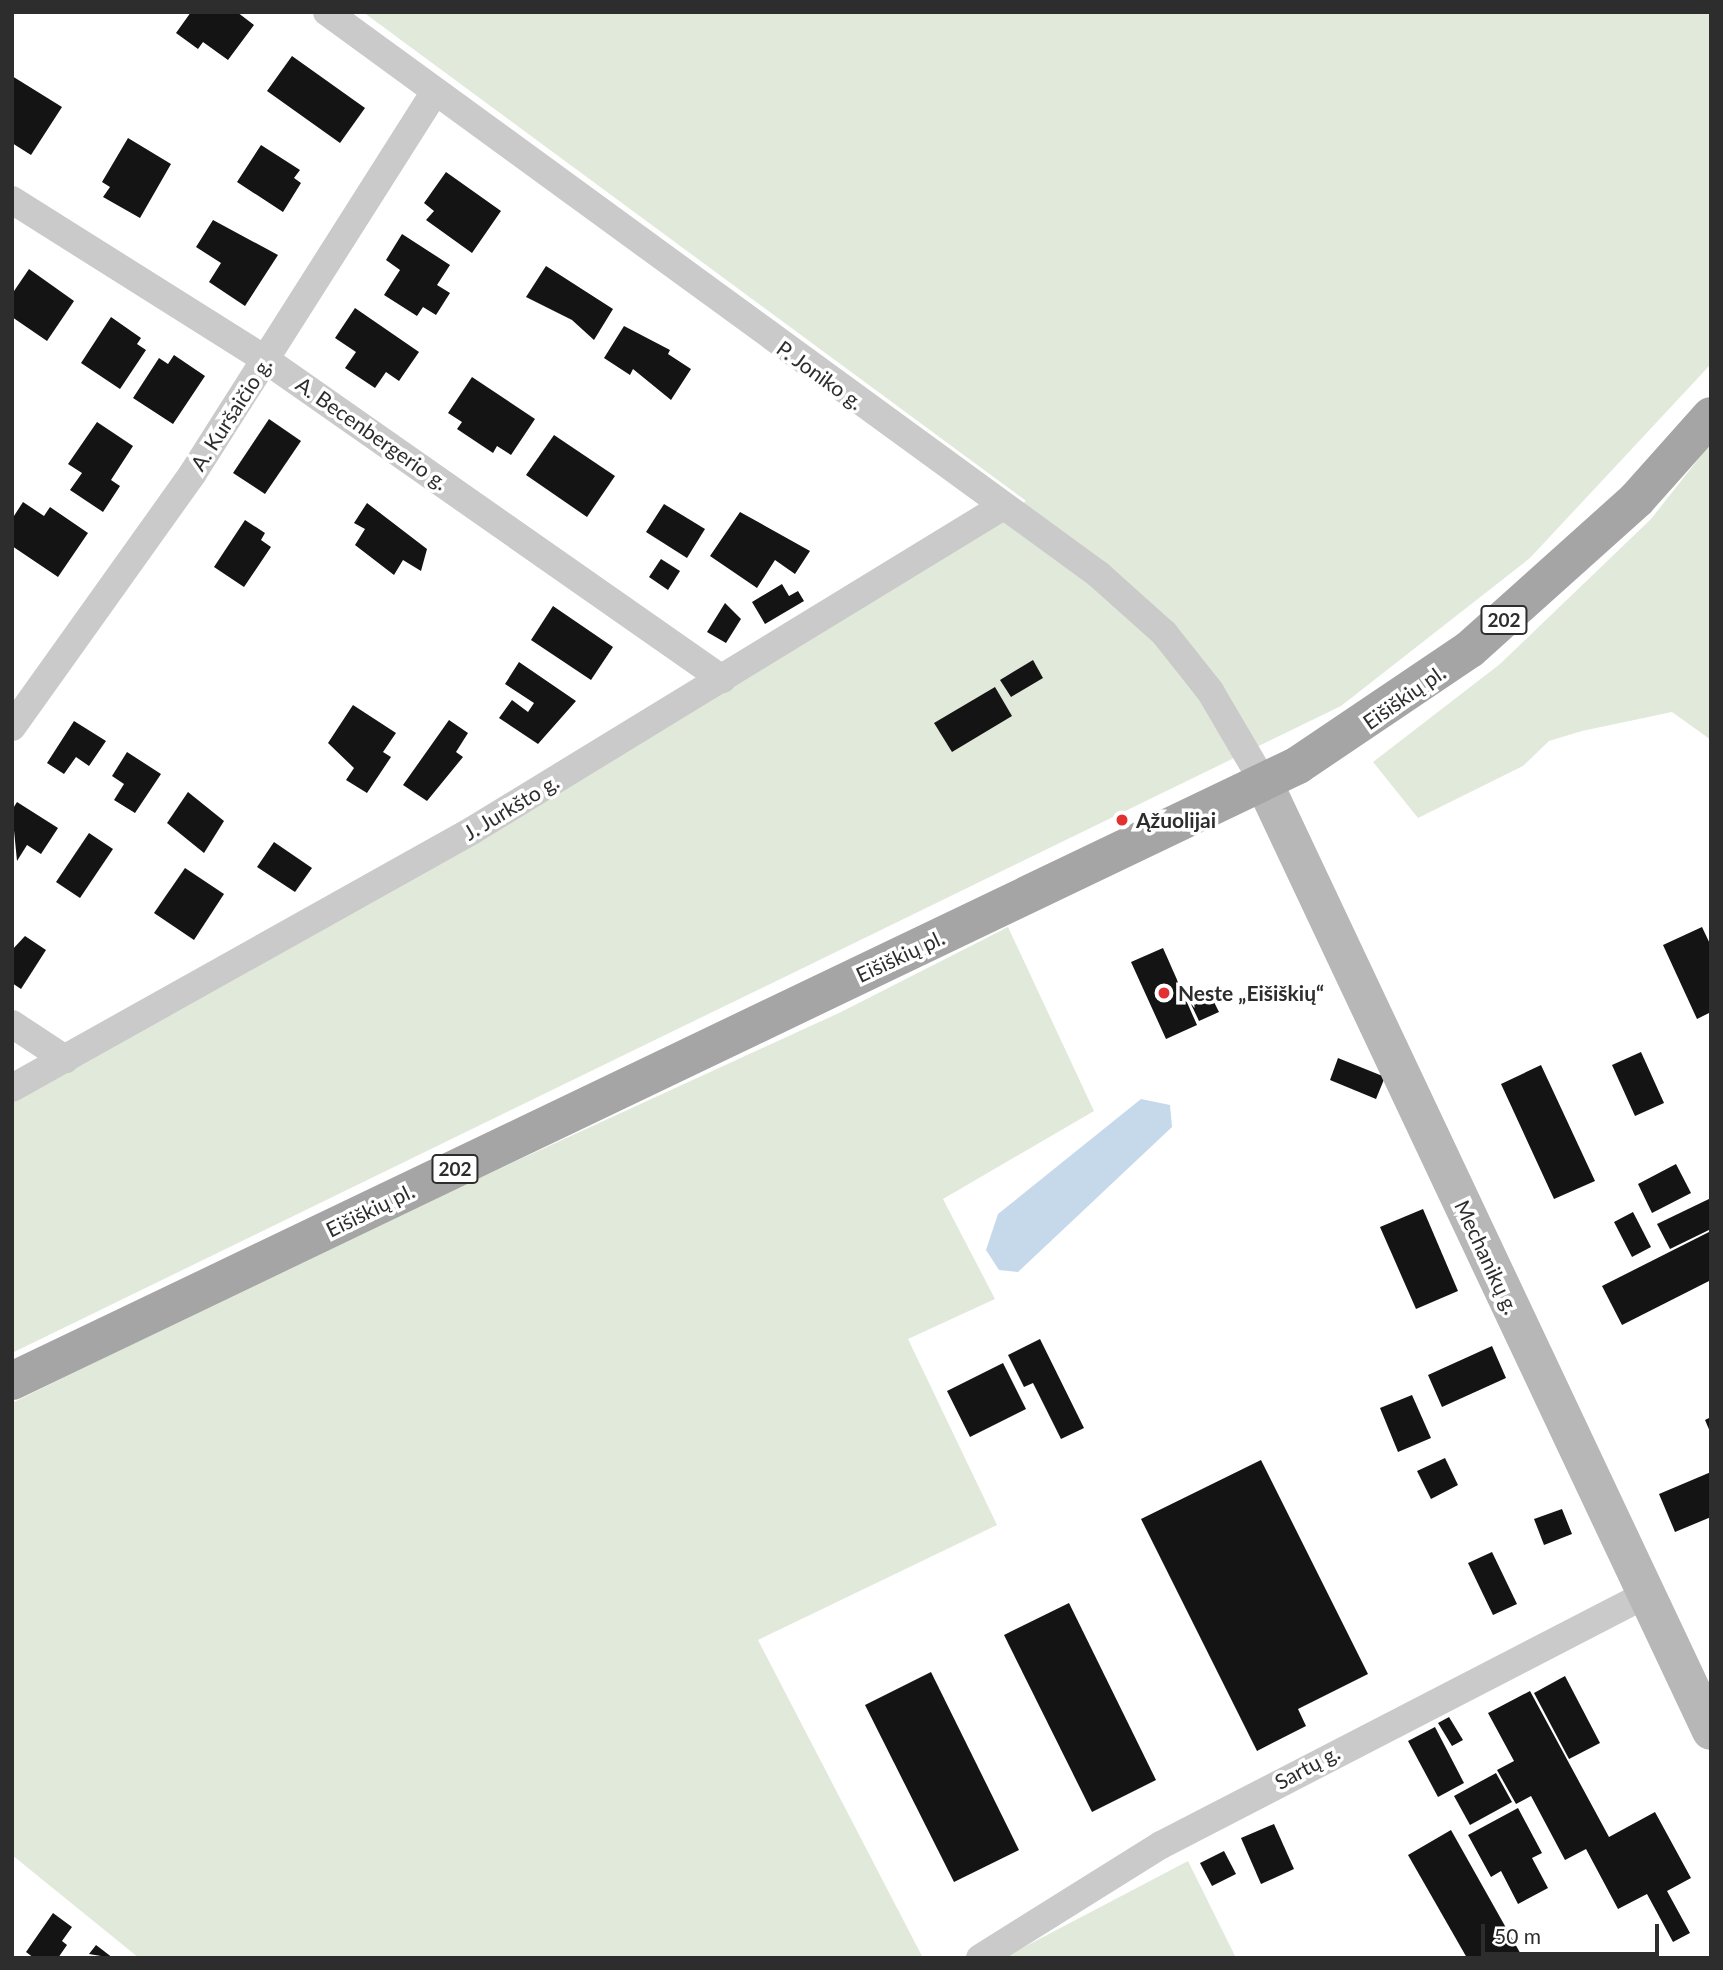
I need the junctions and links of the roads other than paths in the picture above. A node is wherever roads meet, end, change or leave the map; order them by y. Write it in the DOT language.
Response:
graph roads {
  1 [pos="327,12"];
  2 [pos="435,91"];
  3 [pos="12,200"];
  4 [pos="266,360"];
  5 [pos="1711,416"];
  6 [pos="1000,508"];
  7 [pos="722,679"];
  8 [pos="12,727"];
  9 [pos="1264,783"];
  10 [pos="12,1024"];
  11 [pos="65,1059"];
  12 [pos="12,1088"];
  13 [pos="12,1381"];
  14 [pos="1645,1595"];
  15 [pos="1711,1731"];
  16 [pos="980,1958"];
  1 -- 2 [label="street, P. Joniko g."];
  2 -- 4 [label="street, A. Kuršaičio g."];
  2 -- 6 [label="street, P. Joniko g."];
  3 -- 4 [label="street, A. Becenbergerio g."];
  4 -- 7 [label="street, A. Becenbergerio g."];
  4 -- 8 [label="street, A. Kuršaičio g."];
  5 -- 9 [label="main road, Eišiškių pl. / 202"];
  6 -- 7 [label="street, J. Jurkšto g."];
  6 -- 9 [label="street, P. Joniko g."];
  7 -- 11 [label="street, J. Jurkšto g."];
  9 -- 13 [label="main road, Eišiškių pl. / 202"];
  9 -- 14 [label="main road, Mechanikų g."];
  10 -- 11 [label="street"];
  11 -- 12 [label="street, J. Jurkšto g."];
  14 -- 15 [label="main road, Mechanikų g."];
  14 -- 16 [label="street, Sartų g."];
}
